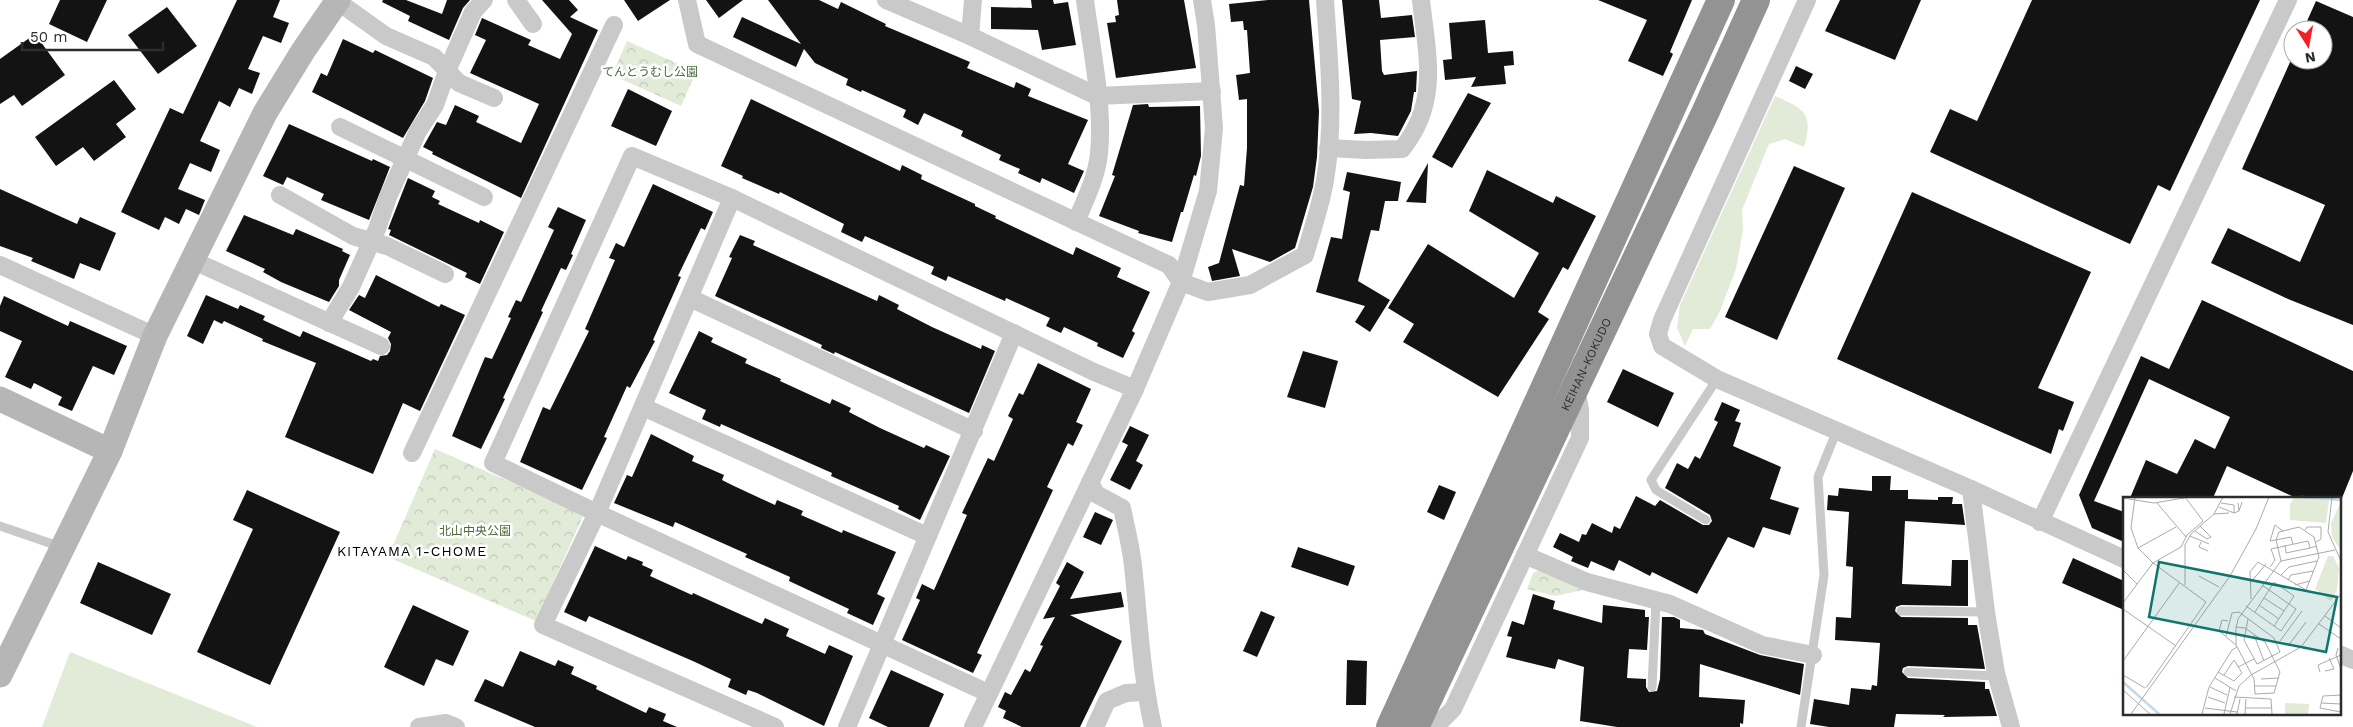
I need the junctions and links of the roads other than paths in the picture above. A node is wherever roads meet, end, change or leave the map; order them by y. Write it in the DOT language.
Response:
graph roads {
  1 [pos="337,0"];
  2 [pos="484,0"];
  3 [pos="516,0"];
  4 [pos="686,0"];
  5 [pos="886,0"];
  6 [pos="973,0"];
  7 [pos="1085,0"];
  8 [pos="1202,0"];
  9 [pos="1325,0"];
  10 [pos="1421,0"];
  11 [pos="1721,0"];
  12 [pos="1756,0"];
  13 [pos="1807,0"];
  14 [pos="2288,0"];
  15 [pos="533,24"];
  16 [pos="614,25"];
  17 [pos="970,36"];
  18 [pos="447,71"];
  19 [pos="1212,91"];
  20 [pos="1097,96"];
  21 [pos="494,98"];
  22 [pos="340,127"];
  23 [pos="1328,148"];
  24 [pos="405,159"];
  25 [pos="280,196"];
  26 [pos="484,197"];
  27 [pos="732,198"];
  28 [pos="1076,222"];
  29 [pos="372,241"];
  30 [pos="0,265"];
  31 [pos="205,266"];
  32 [pos="445,274"];
  33 [pos="1181,282"];
  34 [pos="690,298"];
  35 [pos="329,323"];
  36 [pos="1014,333"];
  37 [pos="155,336"];
  38 [pos="381,346"];
  39 [pos="1717,379"];
  40 [pos="1576,387"];
  41 [pos="1135,389"];
  42 [pos="0,399"];
  43 [pos="643,407"];
  44 [pos="1836,430"];
  45 [pos="974,431"];
  46 [pos="110,450"];
  47 [pos="412,453"];
  48 [pos="1090,482"];
  49 [pos="1971,489"];
  50 [pos="597,513"];
  51 [pos="1706,520"];
  52 [pos="2040,522"];
  53 [pos="0,526"];
  54 [pos="928,536"];
  55 [pos="64,548"];
  56 [pos="1525,555"];
  57 [pos="2123,559"];
  58 [pos="1656,601"];
  59 [pos="1901,611"];
  60 [pos="1986,612"];
  61 [pos="882,644"];
  62 [pos="2340,654"];
  63 [pos="1813,655"];
  64 [pos="2353,660"];
  65 [pos="1908,672"];
  66 [pos="0,675"];
  67 [pos="1996,676"];
  68 [pos="1652,687"];
  69 [pos="1145,692"];
  70 [pos="988,693"];
  71 [pos="419,727"];
  72 [pos="456,727"];
  73 [pos="776,727"];
  74 [pos="847,727"];
  75 [pos="973,727"];
  76 [pos="1095,727"];
  77 [pos="1153,727"];
  78 [pos="1390,727"];
  79 [pos="1415,727"];
  80 [pos="1435,727"];
  81 [pos="1801,727"];
  82 [pos="2011,727"];
  1 -- 18 [label="street"];
  1 -- 37 [label="street"];
  2 -- 18 [label="street"];
  3 -- 15 [label="street"];
  4 -- 28 [label="street"];
  5 -- 17 [label="street"];
  6 -- 17 [label="street"];
  7 -- 20 [label="street"];
  8 -- 19 [label="street"];
  9 -- 23 [label="street"];
  10 -- 23 [label="street"];
  11 -- 78 [label="highway"];
  12 -- 40 [label="highway, KEIHAN-KOKUDO"];
  13 -- 39 [label="street"];
  14 -- 52 [label="street"];
  16 -- 47 [label="street"];
  17 -- 20 [label="street"];
  18 -- 21 [label="street"];
  18 -- 24 [label="street"];
  19 -- 20 [label="street"];
  19 -- 33 [label="street"];
  20 -- 28 [label="street"];
  22 -- 24 [label="street"];
  23 -- 33 [label="street"];
  24 -- 26 [label="street"];
  24 -- 29 [label="street"];
  25 -- 29 [label="street"];
  27 -- 34 [label="street"];
  27 -- 36 [label="street"];
  27 -- 50 [label="street"];
  28 -- 33 [label="street"];
  29 -- 32 [label="street"];
  29 -- 35 [label="street"];
  30 -- 37 [label="street"];
  31 -- 35 [label="street"];
  33 -- 41 [label="street"];
  34 -- 43 [label="street"];
  34 -- 45 [label="street"];
  35 -- 38 [label="street"];
  36 -- 41 [label="street"];
  36 -- 45 [label="street"];
  37 -- 46 [label="street"];
  39 -- 44 [label="street"];
  39 -- 51 [label="lane"];
  40 -- 56 [label="street"];
  40 -- 79 [label="highway, KEIHAN-KOKUDO"];
  41 -- 48 [label="street"];
  42 -- 46 [label="street"];
  43 -- 50 [label="street"];
  43 -- 54 [label="street"];
  44 -- 49 [label="street"];
  44 -- 63 [label="lane"];
  45 -- 54 [label="street"];
  46 -- 55 [label="street"];
  48 -- 69 [label="street"];
  48 -- 70 [label="street"];
  49 -- 52 [label="street"];
  49 -- 60 [label="street"];
  50 -- 61 [label="street"];
  50 -- 73 [label="street"];
  52 -- 57 [label="street"];
  53 -- 55 [label="lane"];
  54 -- 61 [label="street"];
  55 -- 66 [label="street"];
  56 -- 58 [label="street"];
  56 -- 80 [label="street"];
  58 -- 63 [label="street"];
  58 -- 68 [label="lane"];
  59 -- 60 [label="lane"];
  60 -- 67 [label="street"];
  61 -- 70 [label="street"];
  61 -- 74 [label="street"];
  62 -- 64 [label="street"];
  63 -- 81 [label="lane"];
  65 -- 67 [label="lane"];
  67 -- 82 [label="street"];
  69 -- 76 [label="street"];
  69 -- 77 [label="street"];
  70 -- 75 [label="street"];
  71 -- 72 [label="street"];
}
